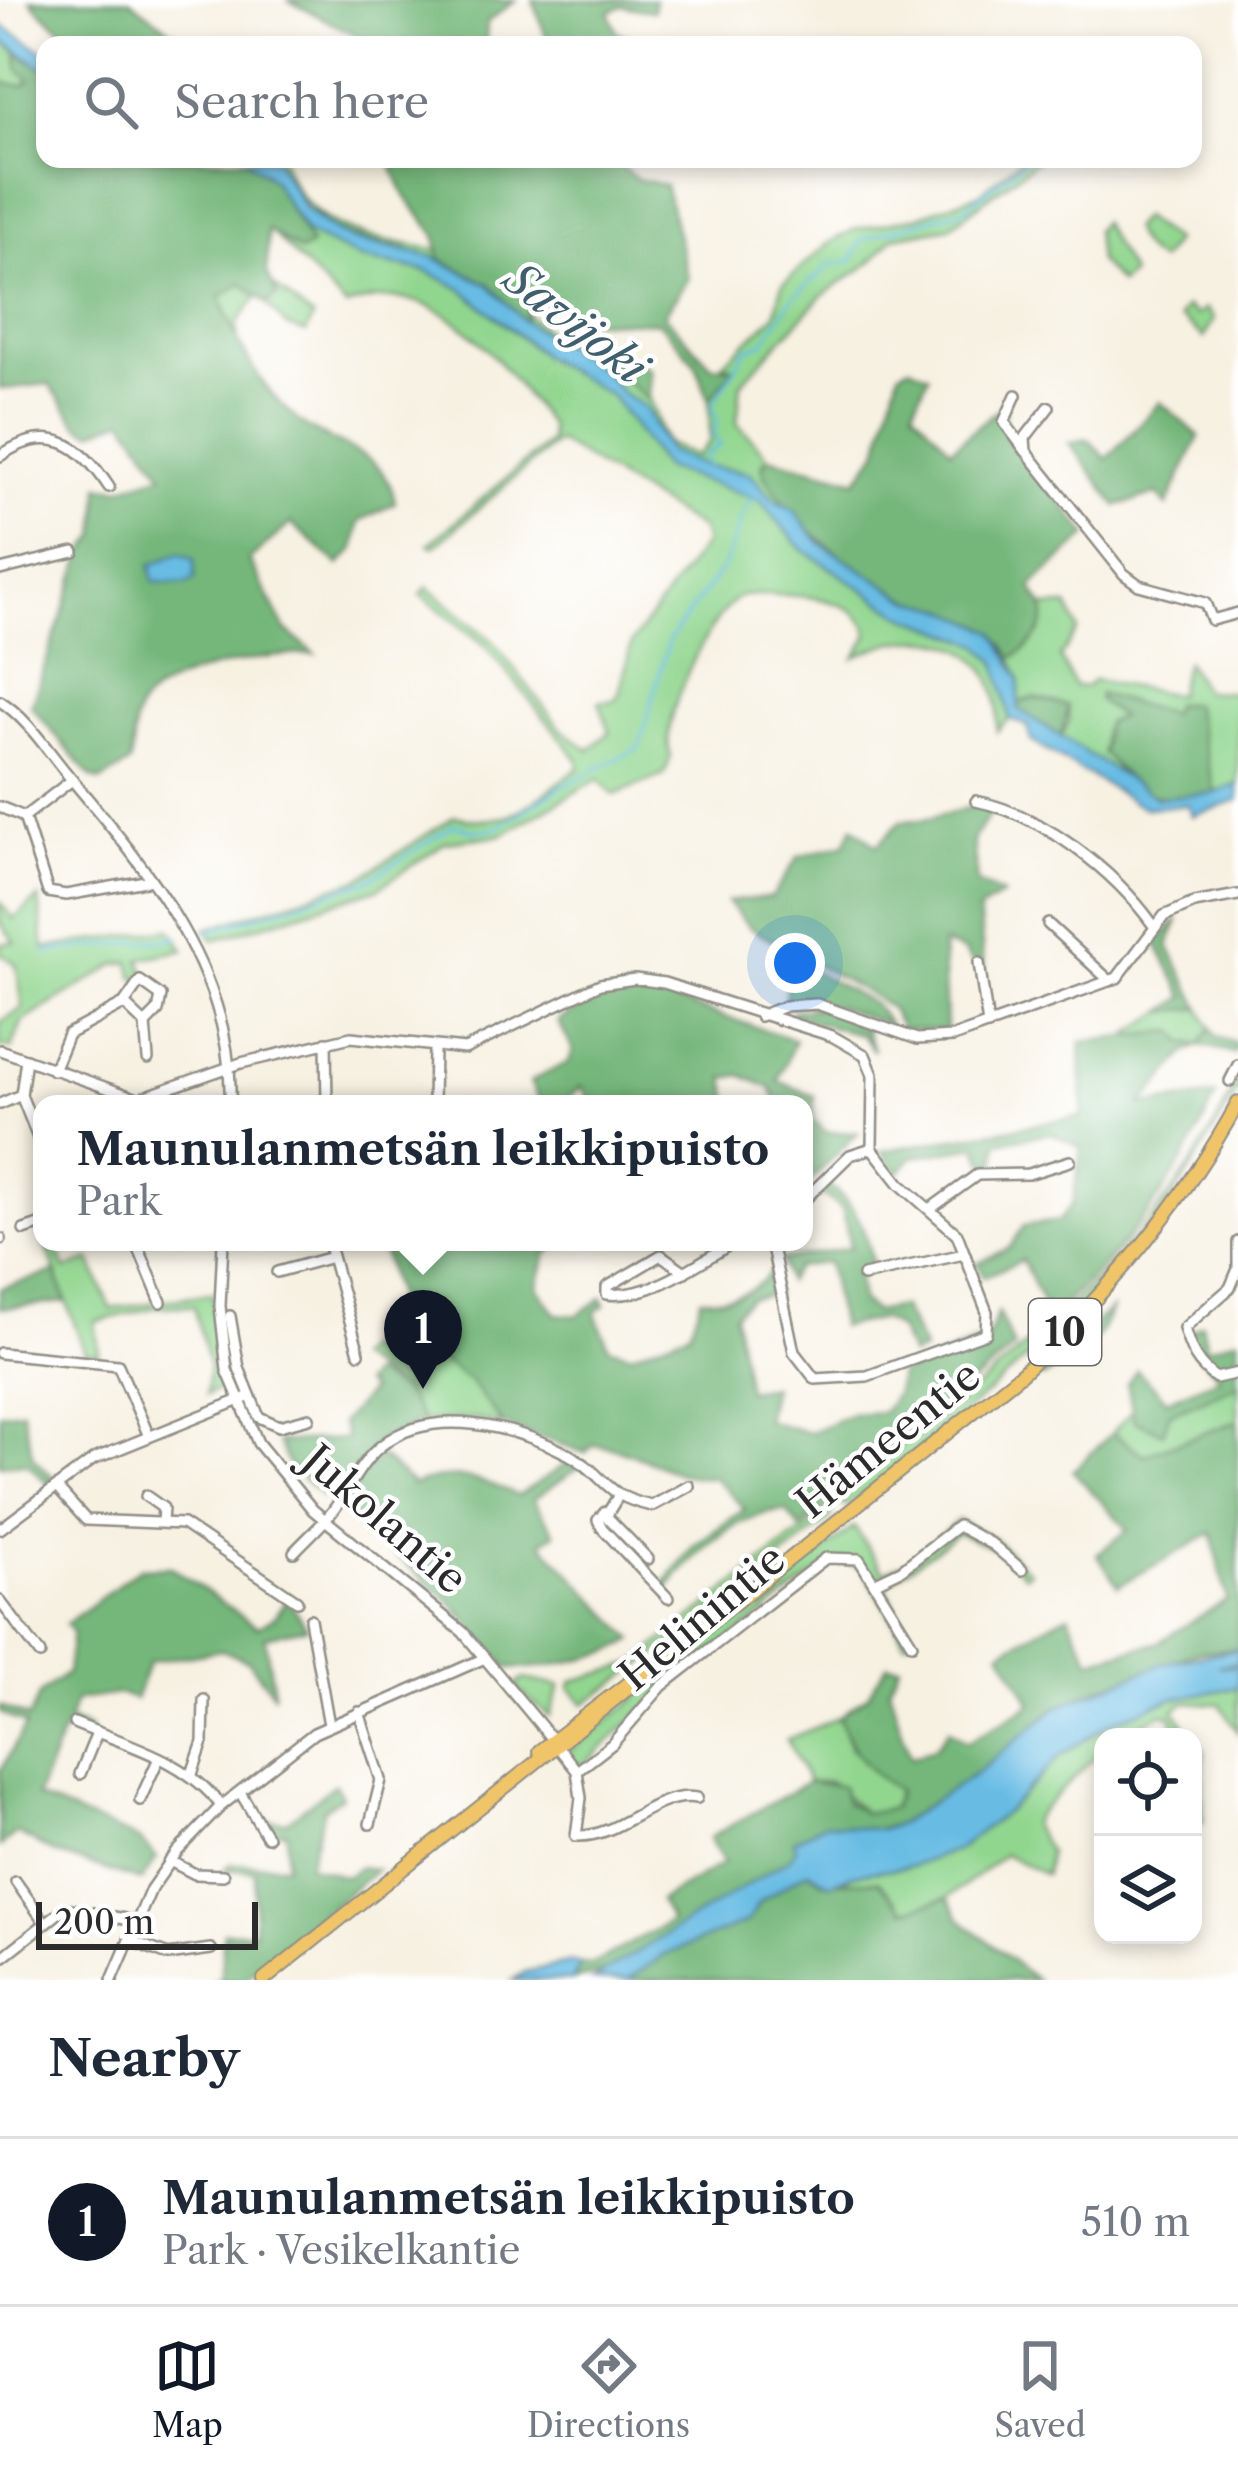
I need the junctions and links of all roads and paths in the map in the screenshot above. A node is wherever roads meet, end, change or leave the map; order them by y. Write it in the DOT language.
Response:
graph roads {
  1 [pos="1016,395"];
  2 [pos="1049,406"];
  3 [pos="1026,451"];
  4 [pos="0,456"];
  5 [pos="109,487"];
  6 [pos="74,552"];
  7 [pos="0,570"];
  8 [pos="1238,613"];
  9 [pos="0,701"];
  10 [pos="72,780"];
  11 [pos="976,801"];
  12 [pos="0,807"];
  13 [pos="24,817"];
  14 [pos="151,880"];
  15 [pos="1238,895"];
  16 [pos="1048,925"];
  17 [pos="1154,926"];
  18 [pos="979,963"];
  19 [pos="1110,981"];
  20 [pos="124,1004"];
  21 [pos="760,1016"];
  22 [pos="146,1024"];
  23 [pos="988,1025"];
  24 [pos="326,1042"];
  25 [pos="434,1049"];
  26 [pos="0,1050"];
  27 [pos="26,1059"];
  28 [pos="148,1059"];
  29 [pos="1238,1065"];
  30 [pos="231,1066"];
  31 [pos="53,1070"];
  32 [pos="1230,1081"];
  33 [pos="21,1095"];
  34 [pos="112,1095"];
  35 [pos="148,1095"];
  36 [pos="230,1095"];
  37 [pos="326,1095"];
  38 [pos="433,1095"];
  39 [pos="1238,1103"];
  40 [pos="0,1104"];
  41 [pos="33,1125"];
  42 [pos="872,1148"];
  43 [pos="1070,1161"];
  44 [pos="813,1191"];
  45 [pos="930,1209"];
  46 [pos="33,1227"];
  47 [pos="24,1230"];
  48 [pos="1238,1242"];
  49 [pos="140,1251"];
  50 [pos="223,1251"];
  51 [pos="330,1251"];
  52 [pos="719,1251"];
  53 [pos="772,1251"];
  54 [pos="964,1254"];
  55 [pos="332,1257"];
  56 [pos="1238,1269"];
  57 [pos="277,1272"];
  58 [pos="685,1272"];
  59 [pos="863,1276"];
  60 [pos="161,1301"];
  61 [pos="230,1316"];
  62 [pos="0,1353"];
  63 [pos="358,1353"];
  64 [pos="1238,1373"];
  65 [pos="250,1396"];
  66 [pos="236,1400"];
  67 [pos="309,1418"];
  68 [pos="148,1434"];
  69 [pos="689,1486"];
  70 [pos="58,1490"];
  71 [pos="146,1496"];
  72 [pos="617,1498"];
  73 [pos="605,1512"];
  74 [pos="325,1520"];
  75 [pos="162,1522"];
  76 [pos="0,1529"];
  77 [pos="294,1552"];
  78 [pos="648,1559"];
  79 [pos="1022,1570"];
  80 [pos="878,1581"];
  81 [pos="668,1598"];
  82 [pos="0,1601"];
  83 [pos="297,1601"];
  84 [pos="310,1619"];
  85 [pos="912,1643"];
  86 [pos="40,1654"];
  87 [pos="485,1658"];
  88 [pos="204,1700"];
  89 [pos="359,1712"];
  90 [pos="74,1723"];
  91 [pos="329,1725"];
  92 [pos="98,1733"];
  93 [pos="554,1744"];
  94 [pos="159,1758"];
  95 [pos="577,1771"];
  96 [pos="80,1774"];
  97 [pos="192,1774"];
  98 [pos="240,1792"];
  99 [pos="698,1798"];
  100 [pos="140,1799"];
  101 [pos="221,1806"];
  102 [pos="370,1824"];
  103 [pos="267,1837"];
  104 [pos="170,1861"];
  105 [pos="223,1875"];
  106 [pos="16,1882"];
  107 [pos="44,1921"];
  108 [pos="135,1921"];
  109 [pos="129,1940"];
  110 [pos="211,1948"];
  111 [pos="4,1956"];
  112 [pos="112,1980"];
  113 [pos="264,1980"];
  1 -- 3 [label="street"];
  2 -- 3 [label="street"];
  3 -- 8 [label="street"];
  4 -- 5 [label="street"];
  6 -- 7 [label="street"];
  9 -- 10 [label="street"];
  10 -- 13 [label="street"];
  10 -- 14 [label="street"];
  11 -- 17 [label="street"];
  12 -- 13 [label="street"];
  13 -- 14 [label="street"];
  14 -- 30 [label="street"];
  15 -- 17 [label="street"];
  16 -- 19 [label="street"];
  17 -- 19 [label="street"];
  18 -- 23 [label="street"];
  19 -- 23 [label="street"];
  20 -- 22 [label="street"];
  20 -- 22 [label="street"];
  20 -- 31 [label="street"];
  21 -- 23 [label="street"];
  21 -- 25 [label="street"];
  21 -- 42 [label="street"];
  22 -- 28 [label="street"];
  24 -- 25 [label="street"];
  24 -- 30 [label="street"];
  24 -- 37 [label="street"];
  25 -- 38 [label="street"];
  26 -- 27 [label="street"];
  27 -- 31 [label="street"];
  27 -- 33 [label="street"];
  29 -- 32 [label="street"];
  30 -- 35 [label="street"];
  30 -- 36 [label="street"];
  31 -- 34 [label="street"];
  33 -- 40 [label="street"];
  33 -- 41 [label="street"];
  39 -- 93 [label="highway, Hämeentie / 10"];
  42 -- 44 [label="street"];
  42 -- 45 [label="street"];
  43 -- 45 [label="street"];
  45 -- 54 [label="street"];
  46 -- 47 [label="street"];
  48 -- 56 [label="street"];
  49 -- 60 [label="street"];
  50 -- 66 [label="street, Jukolantie"];
  51 -- 55 [label="street"];
  52 -- 58 [label="street"];
  53 -- 54 [label="street"];
  54 -- 59 [label="street"];
  55 -- 57 [label="street"];
  55 -- 63 [label="street"];
  56 -- 64 [label="street"];
  58 -- 58 [label="street"];
  61 -- 65 [label="street"];
  62 -- 68 [label="street"];
  65 -- 66 [label="street"];
  65 -- 67 [label="street"];
  66 -- 68 [label="street"];
  66 -- 74 [label="street, Jukolantie"];
  68 -- 70 [label="street"];
  69 -- 72 [label="street"];
  70 -- 75 [label="street"];
  70 -- 76 [label="street"];
  71 -- 75 [label="street"];
  72 -- 73 [label="street"];
  72 -- 74 [label="street"];
  73 -- 78 [label="street"];
  73 -- 81 [label="street"];
  74 -- 77 [label="street"];
  74 -- 87 [label="street, Jukolantie"];
  75 -- 83 [label="street"];
  79 -- 80 [label="street"];
  80 -- 85 [label="street"];
  80 -- 95 [label="street, Helinintie"];
  82 -- 86 [label="street"];
  84 -- 91 [label="street"];
  87 -- 89 [label="street"];
  87 -- 93 [label="street, Jukolantie"];
  88 -- 97 [label="street"];
  89 -- 91 [label="street"];
  89 -- 102 [label="street"];
  90 -- 92 [label="street"];
  91 -- 98 [label="street"];
  92 -- 94 [label="street"];
  92 -- 96 [label="street"];
  93 -- 95 [label="street, Jukolantie"];
  93 -- 113 [label="highway, Hämeentie / 10"];
  94 -- 97 [label="street"];
  94 -- 100 [label="street"];
  95 -- 99 [label="street"];
  97 -- 101 [label="street"];
  98 -- 101 [label="street"];
  98 -- 103 [label="street"];
  101 -- 104 [label="street"];
  104 -- 105 [label="street"];
  104 -- 108 [label="street"];
  106 -- 107 [label="street"];
  107 -- 108 [label="street"];
  107 -- 111 [label="street"];
  108 -- 109 [label="street"];
  109 -- 110 [label="street"];
  109 -- 112 [label="street"];
}
